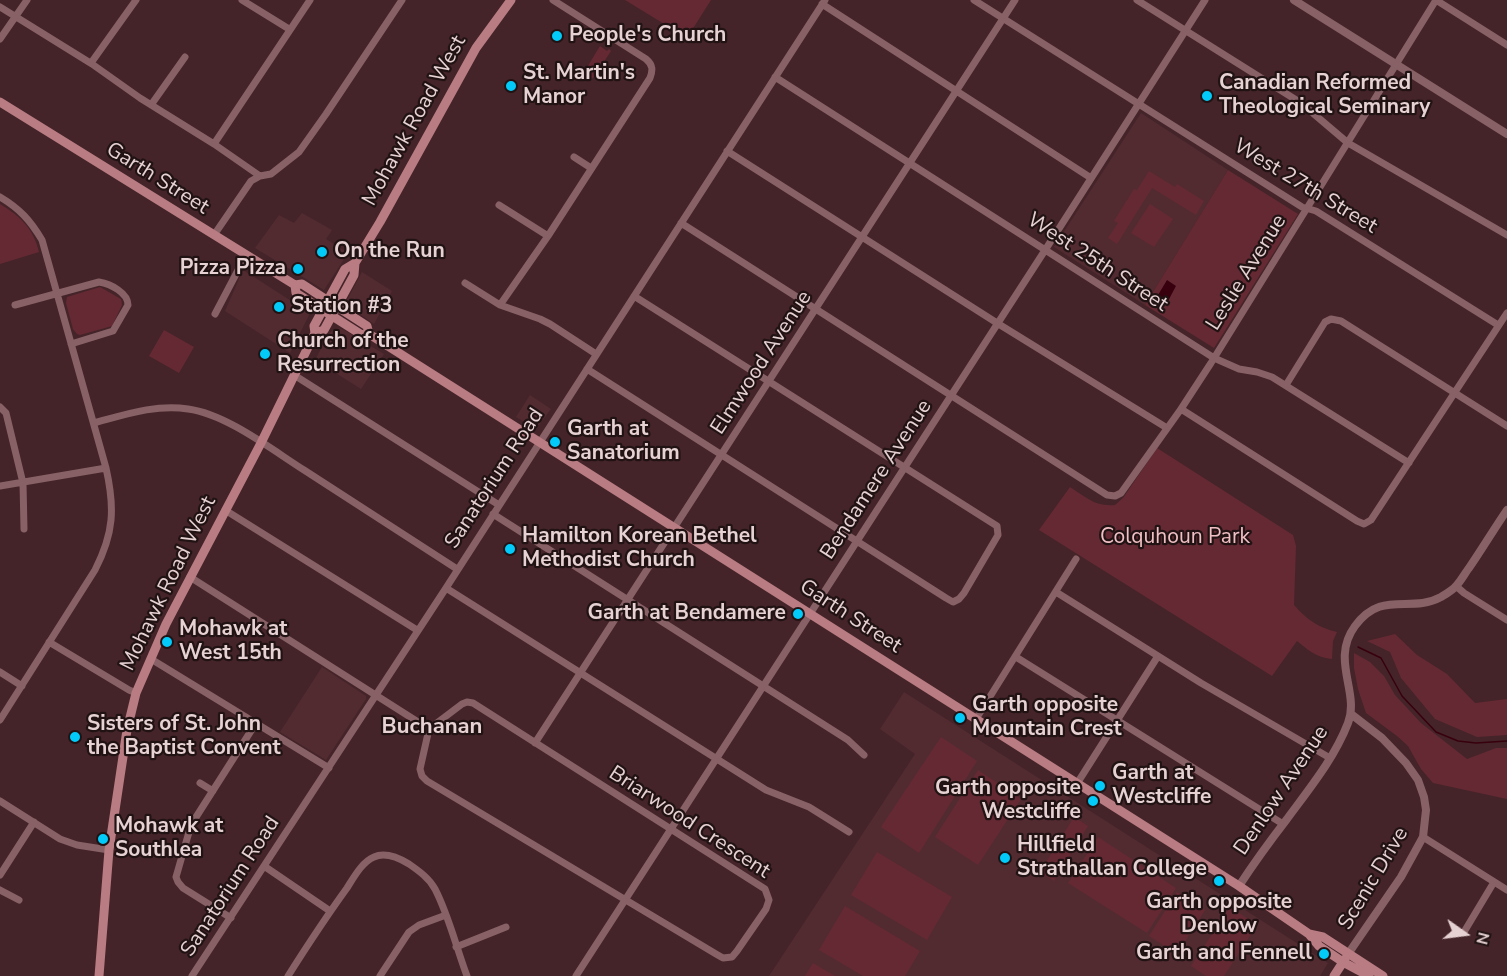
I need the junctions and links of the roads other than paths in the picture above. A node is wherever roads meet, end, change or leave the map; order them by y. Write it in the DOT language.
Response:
graph roads {
  1 [pos="27,0"];
  2 [pos="136,0"];
  3 [pos="242,0"];
  4 [pos="309,0"];
  5 [pos="402,0"];
  6 [pos="511,0"];
  7 [pos="553,0"];
  8 [pos="974,0"];
  9 [pos="1015,0"];
  10 [pos="1137,0"];
  11 [pos="1205,0"];
  12 [pos="1294,0"];
  13 [pos="1436,0"];
  14 [pos="823,2"];
  15 [pos="0,8"];
  16 [pos="15,17"];
  17 [pos="1003,19"];
  18 [pos="289,29"];
  19 [pos="1185,31"];
  20 [pos="0,39"];
  21 [pos="1507,45"];
  22 [pos="186,57"];
  23 [pos="91,63"];
  24 [pos="1397,65"];
  25 [pos="775,77"];
  26 [pos="956,91"];
  27 [pos="0,102"];
  28 [pos="1138,104"];
  29 [pos="152,105"];
  30 [pos="1507,134"];
  31 [pos="1348,143"];
  32 [pos="214,144"];
  33 [pos="728,151"];
  34 [pos="574,157"];
  35 [pos="910,164"];
  36 [pos="591,168"];
  37 [pos="260,176"];
  38 [pos="1091,178"];
  39 [pos="0,197"];
  40 [pos="499,205"];
  41 [pos="1307,208"];
  42 [pos="681,223"];
  43 [pos="214,235"];
  44 [pos="1507,235"];
  45 [pos="548,236"];
  46 [pos="862,236"];
  47 [pos="1045,249"];
  48 [pos="246,255"];
  49 [pos="355,263"];
  50 [pos="465,283"];
  51 [pos="57,293"];
  52 [pos="634,296"];
  53 [pos="15,305"];
  54 [pos="325,305"];
  55 [pos="500,305"];
  56 [pos="815,310"];
  57 [pos="334,311"];
  58 [pos="1507,312"];
  59 [pos="215,314"];
  60 [pos="997,323"];
  61 [pos="1498,325"];
  62 [pos="315,333"];
  63 [pos="71,344"];
  64 [pos="596,354"];
  65 [pos="1214,358"];
  66 [pos="587,369"];
  67 [pos="294,375"];
  68 [pos="769,382"];
  69 [pos="1286,385"];
  70 [pos="1455,393"];
  71 [pos="951,396"];
  72 [pos="0,406"];
  73 [pos="1180,409"];
  74 [pos="94,423"];
  75 [pos="1507,426"];
  76 [pos="1167,428"];
  77 [pos="540,442"];
  78 [pos="261,443"];
  79 [pos="722,456"];
  80 [pos="1408,463"];
  81 [pos="106,468"];
  82 [pos="904,468"];
  83 [pos="23,483"];
  84 [pos="0,486"];
  85 [pos="499,506"];
  86 [pos="225,510"];
  87 [pos="1507,510"];
  88 [pos="493,514"];
  89 [pos="676,528"];
  90 [pos="24,529"];
  91 [pos="857,541"];
  92 [pos="1076,560"];
  93 [pos="457,568"];
  94 [pos="190,577"];
  95 [pos="1456,586"];
  96 [pos="446,588"];
  97 [pos="1056,592"];
  98 [pos="628,600"];
  99 [pos="811,614"];
  100 [pos="1507,620"];
  101 [pos="417,630"];
  102 [pos="50,642"];
  103 [pos="1158,656"];
  104 [pos="1016,657"];
  105 [pos="151,659"];
  106 [pos="0,672"];
  107 [pos="581,673"];
  108 [pos="22,686"];
  109 [pos="764,686"];
  110 [pos="136,693"];
  111 [pos="376,695"];
  112 [pos="1352,714"];
  113 [pos="976,719"];
  114 [pos="0,720"];
  115 [pos="1117,720"];
  116 [pos="256,723"];
  117 [pos="429,729"];
  118 [pos="535,743"];
  119 [pos="864,755"];
  120 [pos="1330,758"];
  121 [pos="717,759"];
  122 [pos="329,768"];
  123 [pos="1078,782"];
  124 [pos="200,783"];
  125 [pos="213,791"];
  126 [pos="0,801"];
  127 [pos="34,822"];
  128 [pos="1283,824"];
  129 [pos="672,829"];
  130 [pos="849,831"];
  131 [pos="1423,837"];
  132 [pos="109,850"];
  133 [pos="264,866"];
  134 [pos="0,875"];
  135 [pos="1494,882"];
  136 [pos="1239,886"];
  137 [pos="1507,890"];
  138 [pos="0,891"];
  139 [pos="19,900"];
  140 [pos="625,900"];
  141 [pos="330,911"];
  142 [pos="446,915"];
  143 [pos="231,918"];
  144 [pos="506,927"];
  145 [pos="1464,932"];
  146 [pos="456,947"];
  147 [pos="1346,958"];
  148 [pos="99,976"];
  149 [pos="192,976"];
  150 [pos="288,976"];
  151 [pos="380,976"];
  152 [pos="467,976"];
  153 [pos="576,976"];
  154 [pos="1334,976"];
  155 [pos="1368,976"];
  156 [pos="1383,976"];
  1 -- 16 [label="street"];
  2 -- 23 [label="street"];
  3 -- 18 [label="street"];
  4 -- 18 [label="street"];
  5 -- 37 [label="street"];
  6 -- 49 [label="main road, Mohawk Road West"];
  7 -- 36 [label="street"];
  8 -- 17 [label="street, West 27th Street"];
  9 -- 17 [label="street, Elmwood Avenue"];
  10 -- 19 [label="street"];
  11 -- 19 [label="street, Bendamere Avenue"];
  12 -- 24 [label="street"];
  13 -- 21 [label="street"];
  13 -- 24 [label="street, Leslie Avenue"];
  14 -- 25 [label="street, Sanatorium Road"];
  14 -- 26 [label="street"];
  15 -- 16 [label="street"];
  16 -- 20 [label="street"];
  16 -- 23 [label="street"];
  17 -- 26 [label="street, Elmwood Avenue"];
  17 -- 28 [label="street, West 27th Street"];
  18 -- 32 [label="street"];
  19 -- 28 [label="street, Bendamere Avenue"];
  19 -- 31 [label="street"];
  22 -- 29 [label="street"];
  23 -- 29 [label="street"];
  24 -- 30 [label="street"];
  24 -- 31 [label="street, Leslie Avenue"];
  25 -- 33 [label="street, Sanatorium Road"];
  25 -- 35 [label="street, West 25th Street"];
  26 -- 35 [label="street, Elmwood Avenue"];
  26 -- 38 [label="street"];
  27 -- 43 [label="main road, Garth Street"];
  28 -- 38 [label="street, Bendamere Avenue"];
  28 -- 41 [label="street, West 27th Street"];
  29 -- 32 [label="street"];
  31 -- 41 [label="street, Leslie Avenue"];
  31 -- 44 [label="street"];
  32 -- 37 [label="street"];
  33 -- 42 [label="street, Sanatorium Road"];
  33 -- 46 [label="street"];
  34 -- 36 [label="street"];
  35 -- 46 [label="street, Elmwood Avenue"];
  35 -- 47 [label="street, West 25th Street"];
  36 -- 45 [label="street"];
  37 -- 43 [label="street"];
  38 -- 47 [label="street, Bendamere Avenue"];
  39 -- 51 [label="street"];
  40 -- 45 [label="street"];
  41 -- 61 [label="street, West 27th Street"];
  41 -- 65 [label="street, Leslie Avenue"];
  42 -- 52 [label="street, Sanatorium Road"];
  42 -- 56 [label="street"];
  43 -- 48 [label="main road, Garth Street"];
  45 -- 55 [label="street"];
  46 -- 56 [label="street, Elmwood Avenue"];
  46 -- 60 [label="street"];
  47 -- 60 [label="street, Bendamere Avenue"];
  47 -- 65 [label="street, West 25th Street"];
  48 -- 54 [label="main road, Garth Street"];
  48 -- 59 [label="street"];
  49 -- 54 [label="main road, Mohawk Road West"];
  49 -- 57 [label="main road, Mohawk Road West"];
  50 -- 55 [label="street"];
  51 -- 53 [label="street"];
  51 -- 63 [label="street"];
  51 -- 63 [label="street"];
  52 -- 64 [label="street, Sanatorium Road"];
  52 -- 68 [label="street"];
  54 -- 57 [label="main road, Garth Street"];
  54 -- 62 [label="main road, Mohawk Road West"];
  55 -- 64 [label="street"];
  56 -- 68 [label="street, Elmwood Avenue"];
  56 -- 71 [label="street"];
  57 -- 62 [label="main road, Mohawk Road West"];
  57 -- 77 [label="main road, Garth Street"];
  58 -- 61 [label="street"];
  60 -- 71 [label="street, Bendamere Avenue"];
  60 -- 76 [label="street"];
  61 -- 70 [label="street"];
  62 -- 67 [label="main road, Mohawk Road West"];
  63 -- 74 [label="street"];
  64 -- 66 [label="street, Sanatorium Road"];
  65 -- 69 [label="street, West 25th Street"];
  65 -- 73 [label="street, Leslie Avenue"];
  66 -- 77 [label="street, Sanatorium Road"];
  66 -- 79 [label="street"];
  67 -- 78 [label="main road, Mohawk Road West"];
  67 -- 85 [label="street"];
  68 -- 79 [label="street, Elmwood Avenue"];
  68 -- 82 [label="street"];
  69 -- 70 [label="street"];
  69 -- 80 [label="street, West 25th Street"];
  70 -- 75 [label="street"];
  70 -- 80 [label="street"];
  71 -- 76 [label="street, Leslie Avenue"];
  71 -- 82 [label="street, Bendamere Avenue"];
  72 -- 83 [label="street"];
  73 -- 76 [label="street, Leslie Avenue"];
  73 -- 80 [label="street"];
  74 -- 78 [label="street"];
  74 -- 81 [label="street"];
  77 -- 85 [label="street, Sanatorium Road"];
  77 -- 89 [label="main road, Garth Street"];
  78 -- 86 [label="main road, Mohawk Road West"];
  78 -- 93 [label="street"];
  79 -- 89 [label="street, Elmwood Avenue"];
  79 -- 91 [label="street"];
  81 -- 83 [label="street"];
  81 -- 102 [label="street"];
  82 -- 91 [label="street, Bendamere Avenue"];
  82 -- 91 [label="street"];
  83 -- 84 [label="street"];
  83 -- 90 [label="street"];
  85 -- 88 [label="street, Sanatorium Road"];
  86 -- 94 [label="main road, Mohawk Road West"];
  86 -- 101 [label="street"];
  87 -- 95 [label="street"];
  88 -- 93 [label="street, Sanatorium Road"];
  88 -- 98 [label="street"];
  89 -- 98 [label="street, Elmwood Avenue"];
  89 -- 99 [label="main road, Garth Street"];
  91 -- 99 [label="street, Bendamere Avenue"];
  92 -- 97 [label="street"];
  93 -- 96 [label="street, Sanatorium Road"];
  94 -- 105 [label="main road, Mohawk Road West"];
  94 -- 111 [label="street"];
  95 -- 100 [label="street"];
  95 -- 112 [label="street"];
  96 -- 101 [label="street, Sanatorium Road"];
  96 -- 107 [label="street"];
  97 -- 103 [label="street"];
  97 -- 104 [label="street"];
  98 -- 107 [label="street, Elmwood Avenue"];
  98 -- 109 [label="street"];
  99 -- 109 [label="street, Bendamere Avenue"];
  99 -- 113 [label="main road, Garth Street"];
  101 -- 111 [label="street, Sanatorium Road"];
  102 -- 108 [label="street"];
  102 -- 110 [label="street"];
  103 -- 115 [label="street"];
  103 -- 120 [label="street"];
  104 -- 113 [label="street"];
  104 -- 115 [label="street"];
  105 -- 110 [label="main road, Mohawk Road West"];
  105 -- 116 [label="street"];
  106 -- 108 [label="street"];
  107 -- 118 [label="street, Elmwood Avenue"];
  107 -- 121 [label="street"];
  108 -- 114 [label="street"];
  109 -- 119 [label="street"];
  109 -- 121 [label="street, Bendamere Avenue"];
  110 -- 132 [label="main road, Mohawk Road West"];
  111 -- 117 [label="street"];
  111 -- 122 [label="street, Sanatorium Road"];
  112 -- 120 [label="street, Denlow Avenue"];
  112 -- 131 [label="street, Scenic Drive"];
  113 -- 123 [label="main road, Garth Street"];
  115 -- 123 [label="street"];
  115 -- 128 [label="street"];
  116 -- 122 [label="street"];
  116 -- 125 [label="street"];
  117 -- 118 [label="street, Briarwood Crescent"];
  117 -- 140 [label="street, Briarwood Crescent"];
  118 -- 129 [label="street, Briarwood Crescent"];
  120 -- 128 [label="street, Denlow Avenue"];
  121 -- 129 [label="street, Bendamere Avenue"];
  121 -- 130 [label="street"];
  122 -- 133 [label="street, Sanatorium Road"];
  123 -- 136 [label="main road, Garth Street"];
  124 -- 125 [label="street"];
  125 -- 143 [label="street"];
  126 -- 127 [label="street"];
  127 -- 132 [label="street"];
  127 -- 134 [label="street"];
  128 -- 136 [label="street, Denlow Avenue"];
  129 -- 140 [label="street, Bendamere Avenue"];
  129 -- 140 [label="street, Briarwood Crescent"];
  131 -- 135 [label="street"];
  131 -- 147 [label="street, Scenic Drive"];
  132 -- 148 [label="main road, Mohawk Road West"];
  133 -- 141 [label="street"];
  133 -- 143 [label="street, Sanatorium Road"];
  135 -- 137 [label="street"];
  135 -- 145 [label="street"];
  136 -- 147 [label="main road, Garth Street"];
  138 -- 139 [label="street"];
  140 -- 153 [label="street, Bendamere Avenue"];
  141 -- 142 [label="street"];
  141 -- 150 [label="street"];
  142 -- 146 [label="street"];
  142 -- 151 [label="street"];
  143 -- 149 [label="street, Sanatorium Road"];
  144 -- 146 [label="street"];
  146 -- 152 [label="street"];
  147 -- 154 [label="main road"];
  147 -- 155 [label="main road, Garth Street"];
  147 -- 156 [label="main road, Garth Street"];
}
